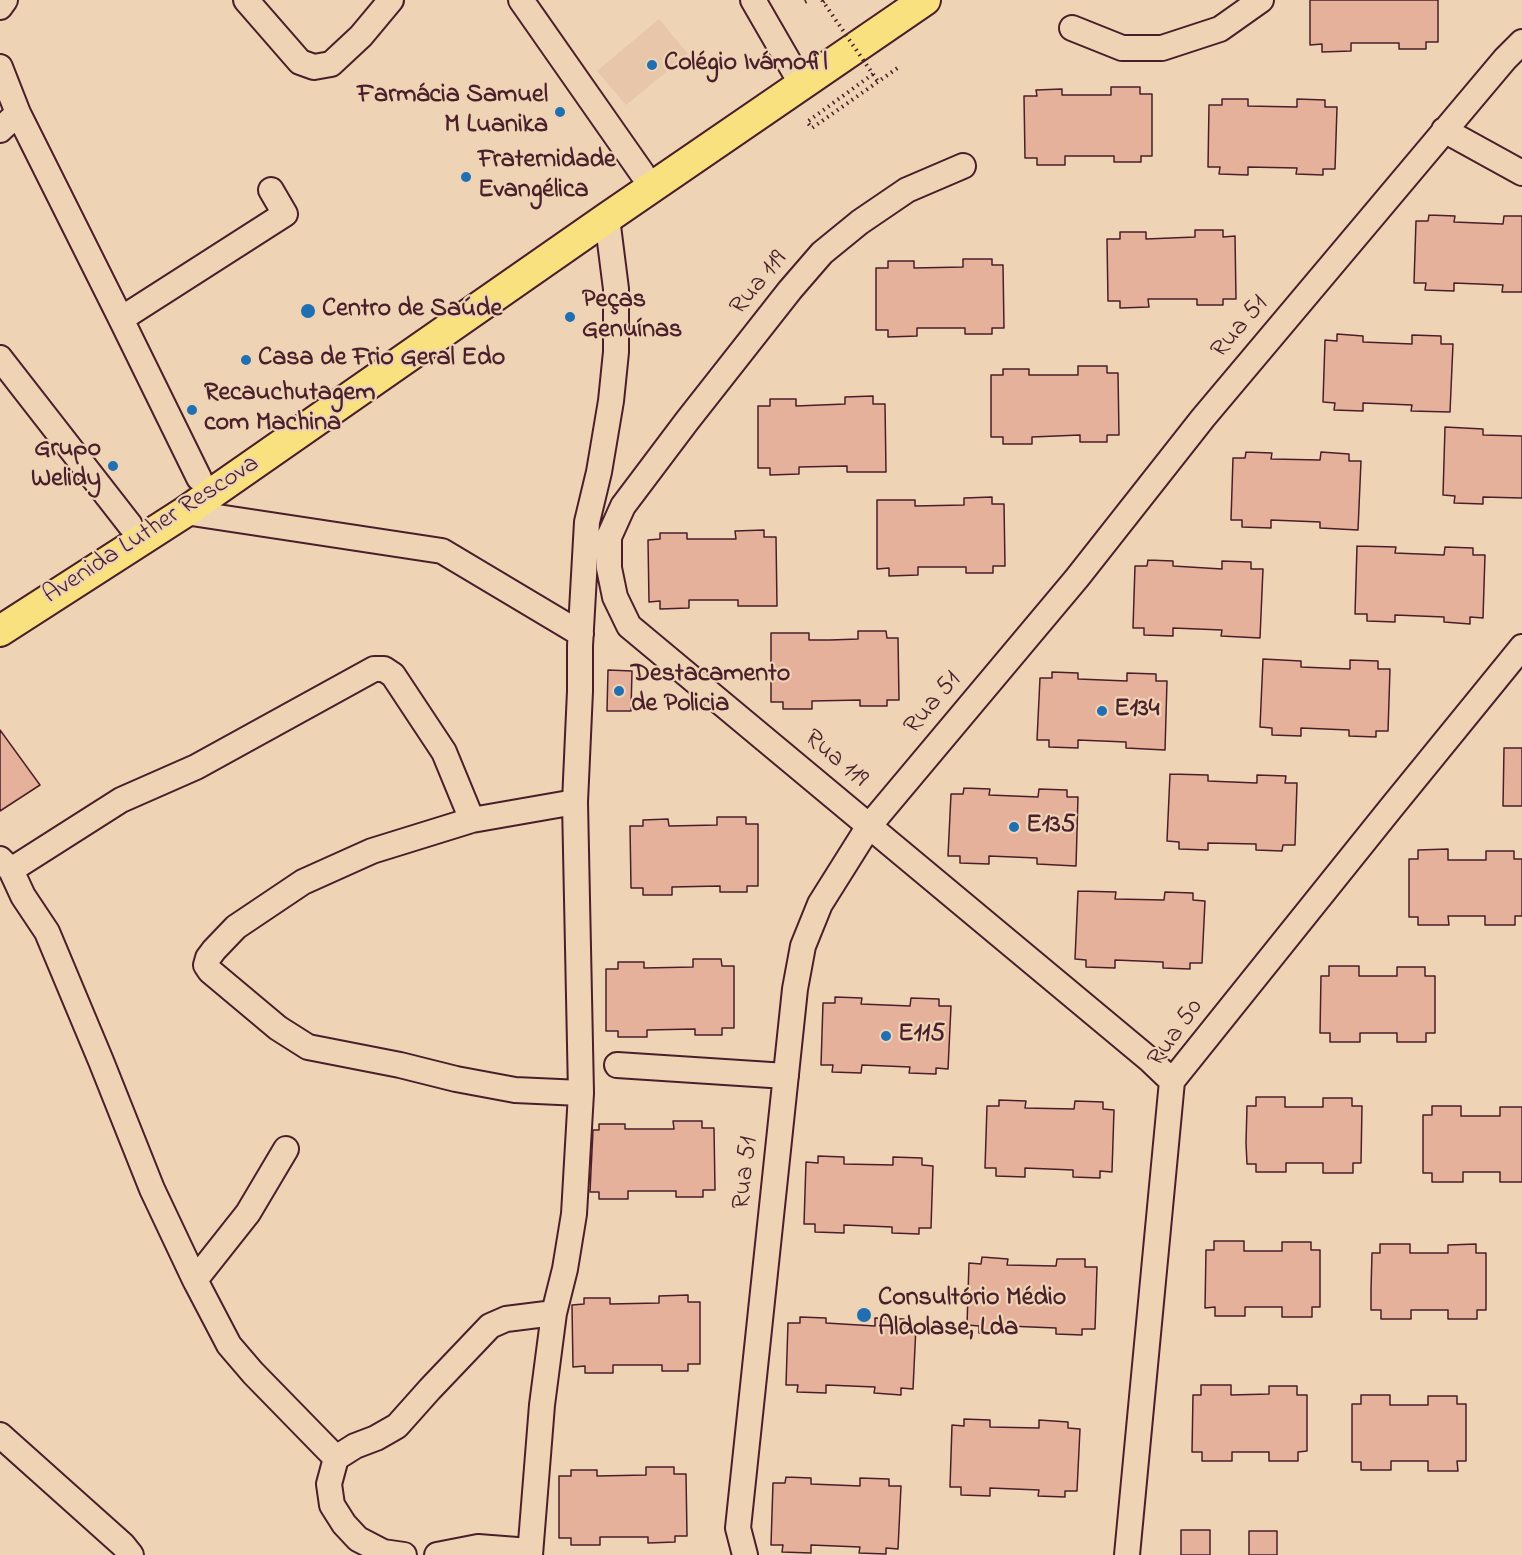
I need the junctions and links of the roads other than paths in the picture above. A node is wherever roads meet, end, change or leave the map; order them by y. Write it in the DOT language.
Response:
graph roads {
  1 [pos="4,0"];
  2 [pos="246,0"];
  3 [pos="391,0"];
  4 [pos="521,0"];
  5 [pos="753,0"];
  6 [pos="895,0"];
  7 [pos="925,0"];
  8 [pos="1261,0"];
  9 [pos="0,7"];
  10 [pos="1072,28"];
  11 [pos="1522,42"];
  12 [pos="0,67"];
  13 [pos="794,71"];
  14 [pos="18,113"];
  15 [pos="0,130"];
  16 [pos="1444,130"];
  17 [pos="963,166"];
  18 [pos="642,173"];
  19 [pos="1522,173"];
  20 [pos="271,190"];
  21 [pos="607,218"];
  22 [pos="121,319"];
  23 [pos="0,358"];
  24 [pos="199,478"];
  25 [pos="185,512"];
  26 [pos="130,525"];
  27 [pos="0,608"];
  28 [pos="0,631"];
  29 [pos="581,634"];
  30 [pos="1522,647"];
  31 [pos="575,802"];
  32 [pos="472,820"];
  33 [pos="869,826"];
  34 [pos="5,864"];
  35 [pos="617,1065"];
  36 [pos="786,1076"];
  37 [pos="1172,1081"];
  38 [pos="581,1093"];
  39 [pos="286,1149"];
  40 [pos="195,1280"];
  41 [pos="554,1313"];
  42 [pos="0,1434"];
  43 [pos="336,1458"];
  44 [pos="530,1553"];
  45 [pos="131,1555"];
  46 [pos="404,1555"];
  47 [pos="437,1555"];
  48 [pos="745,1555"];
  49 [pos="1127,1555"];
  1 -- 9 [label="street"];
  2 -- 3 [label="street"];
  4 -- 18 [label="street"];
  5 -- 13 [label="street"];
  6 -- 13 [label="main road, Avenida Luther Rescova"];
  7 -- 21 [label="main road, Avenida Luther Rescova"];
  8 -- 10 [label="street"];
  11 -- 16 [label="street, Rua 51"];
  12 -- 14 [label="street"];
  13 -- 18 [label="main road, Avenida Luther Rescova"];
  14 -- 15 [label="street"];
  14 -- 22 [label="street"];
  16 -- 19 [label="street"];
  16 -- 33 [label="street, Rua 51"];
  17 -- 33 [label="street, Rua 119"];
  18 -- 24 [label="main road, Avenida Luther Rescova"];
  20 -- 22 [label="street"];
  21 -- 25 [label="main road, Avenida Luther Rescova"];
  21 -- 29 [label="street"];
  22 -- 24 [label="street"];
  23 -- 26 [label="street"];
  24 -- 26 [label="main road, Avenida Luther Rescova"];
  25 -- 28 [label="main road, Avenida Luther Rescova"];
  25 -- 29 [label="street"];
  26 -- 27 [label="main road, Avenida Luther Rescova"];
  29 -- 31 [label="street"];
  30 -- 37 [label="street, Rua 50"];
  31 -- 32 [label="street"];
  31 -- 38 [label="street"];
  32 -- 34 [label="street"];
  32 -- 38 [label="street"];
  33 -- 36 [label="street, Rua 51"];
  33 -- 37 [label="street, Rua 119"];
  34 -- 40 [label="street"];
  35 -- 36 [label="street"];
  36 -- 48 [label="street, Rua 51"];
  37 -- 49 [label="street, Rua 50"];
  38 -- 41 [label="street"];
  39 -- 40 [label="street"];
  40 -- 43 [label="street"];
  41 -- 43 [label="street"];
  41 -- 44 [label="street"];
  42 -- 45 [label="street"];
  43 -- 46 [label="street"];
  44 -- 47 [label="street"];
}
